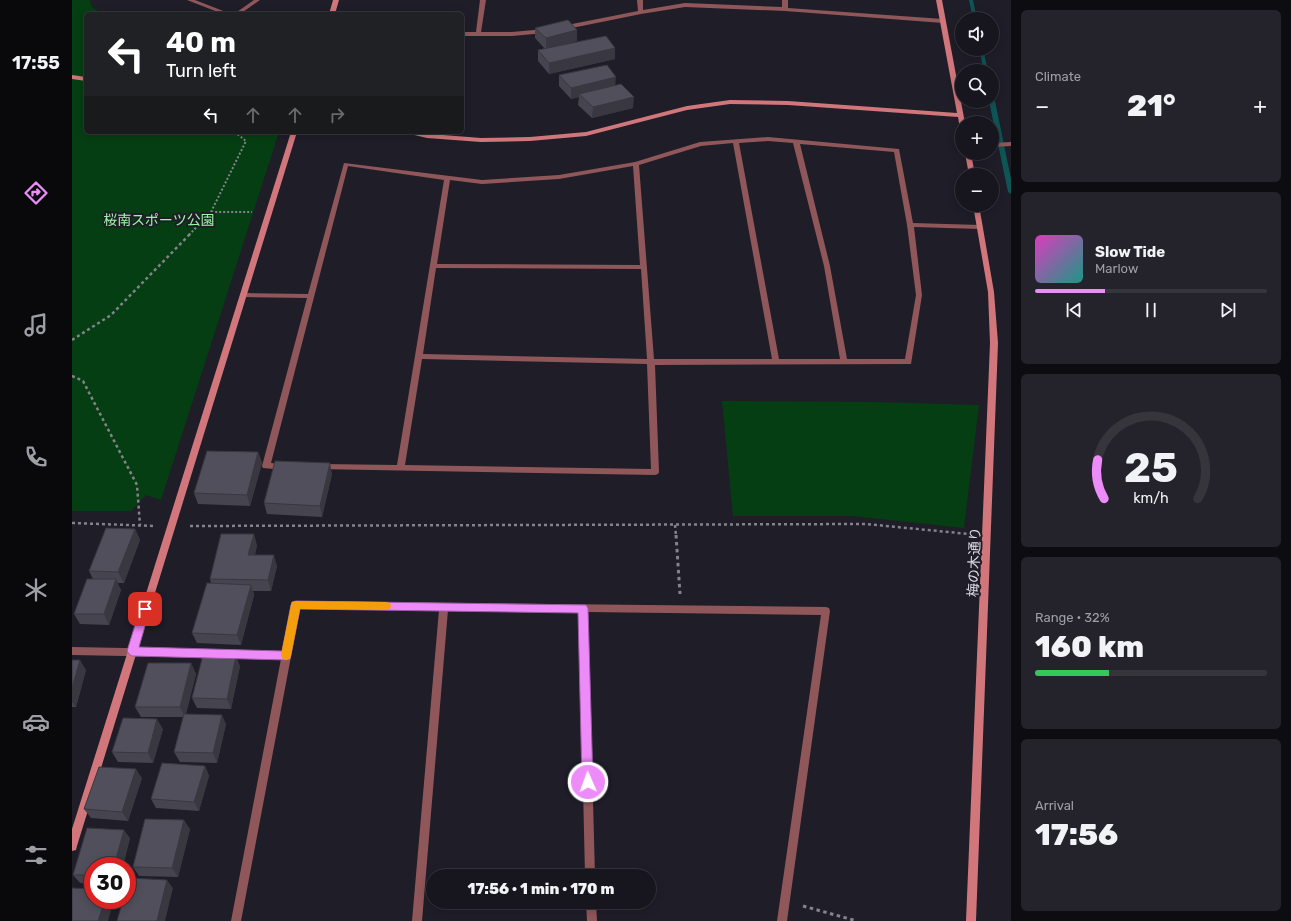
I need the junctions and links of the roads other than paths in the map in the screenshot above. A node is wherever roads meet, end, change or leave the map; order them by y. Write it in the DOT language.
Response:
graph roads {
  1 [pos="190,0"];
  2 [pos="257,0"];
  3 [pos="336,0"];
  4 [pos="482,0"];
  5 [pos="640,0"];
  6 [pos="785,0"];
  7 [pos="939,0"];
  8 [pos="785,9"];
  9 [pos="223,12"];
  10 [pos="240,12"];
  11 [pos="333,12"];
  12 [pos="641,12"];
  13 [pos="943,21"];
  14 [pos="464,34"];
  15 [pos="478,34"];
  16 [pos="72,77"];
  17 [pos="84,79"];
  18 [pos="960,115"];
  19 [pos="293,134"];
  20 [pos="418,134"];
  21 [pos="736,141"];
  22 [pos="796,141"];
  23 [pos="1011,144"];
  24 [pos="999,145"];
  25 [pos="636,164"];
  26 [pos="447,178"];
  27 [pos="977,212"];
  28 [pos="910,225"];
  29 [pos="980,227"];
  30 [pos="433,266"];
  31 [pos="644,267"];
  32 [pos="243,295"];
  33 [pos="310,296"];
  34 [pos="419,356"];
  35 [pos="776,361"];
  36 [pos="844,361"];
  37 [pos="651,362"];
  38 [pos="290,467"];
  39 [pos="314,467"];
  40 [pos="401,468"];
  41 [pos="444,607"];
  42 [pos="583,608"];
  43 [pos="72,651"];
  44 [pos="132,651"];
  45 [pos="286,655"];
  46 [pos="72,846"];
  47 [pos="590,869"];
  48 [pos="591,909"];
  49 [pos="236,921"];
  50 [pos="417,921"];
  51 [pos="592,921"];
  52 [pos="782,921"];
  53 [pos="971,921"];
  1 -- 9 [label="street"];
  2 -- 10 [label="street"];
  3 -- 11 [label="street"];
  4 -- 15 [label="street"];
  5 -- 12 [label="street"];
  6 -- 8 [label="street"];
  7 -- 13 [label="street"];
  8 -- 12 [label="street"];
  8 -- 13 [label="street"];
  12 -- 15 [label="street"];
  13 -- 18 [label="street"];
  14 -- 15 [label="street"];
  16 -- 17 [label="street"];
  18 -- 20 [label="street"];
  19 -- 32 [label="street"];
  21 -- 22 [label="street"];
  21 -- 25 [label="street"];
  21 -- 35 [label="street"];
  22 -- 28 [label="street"];
  22 -- 36 [label="street"];
  23 -- 24 [label="street"];
  25 -- 26 [label="street"];
  25 -- 31 [label="street"];
  26 -- 30 [label="street"];
  26 -- 33 [label="street"];
  27 -- 29 [label="street, 梅の木通り"];
  28 -- 29 [label="street"];
  28 -- 36 [label="street"];
  29 -- 53 [label="street, 梅の木通り"];
  30 -- 31 [label="street"];
  30 -- 34 [label="street"];
  31 -- 37 [label="street"];
  32 -- 33 [label="street"];
  32 -- 44 [label="street"];
  33 -- 38 [label="street"];
  34 -- 37 [label="street"];
  34 -- 40 [label="street"];
  35 -- 36 [label="street"];
  35 -- 37 [label="street"];
  37 -- 40 [label="street"];
  39 -- 40 [label="street"];
  41 -- 42 [label="street"];
  41 -- 45 [label="street"];
  41 -- 50 [label="street"];
  42 -- 47 [label="street"];
  42 -- 52 [label="street"];
  43 -- 44 [label="street"];
  44 -- 45 [label="street"];
  44 -- 46 [label="street"];
  45 -- 49 [label="street"];
  48 -- 51 [label="street"];
}
